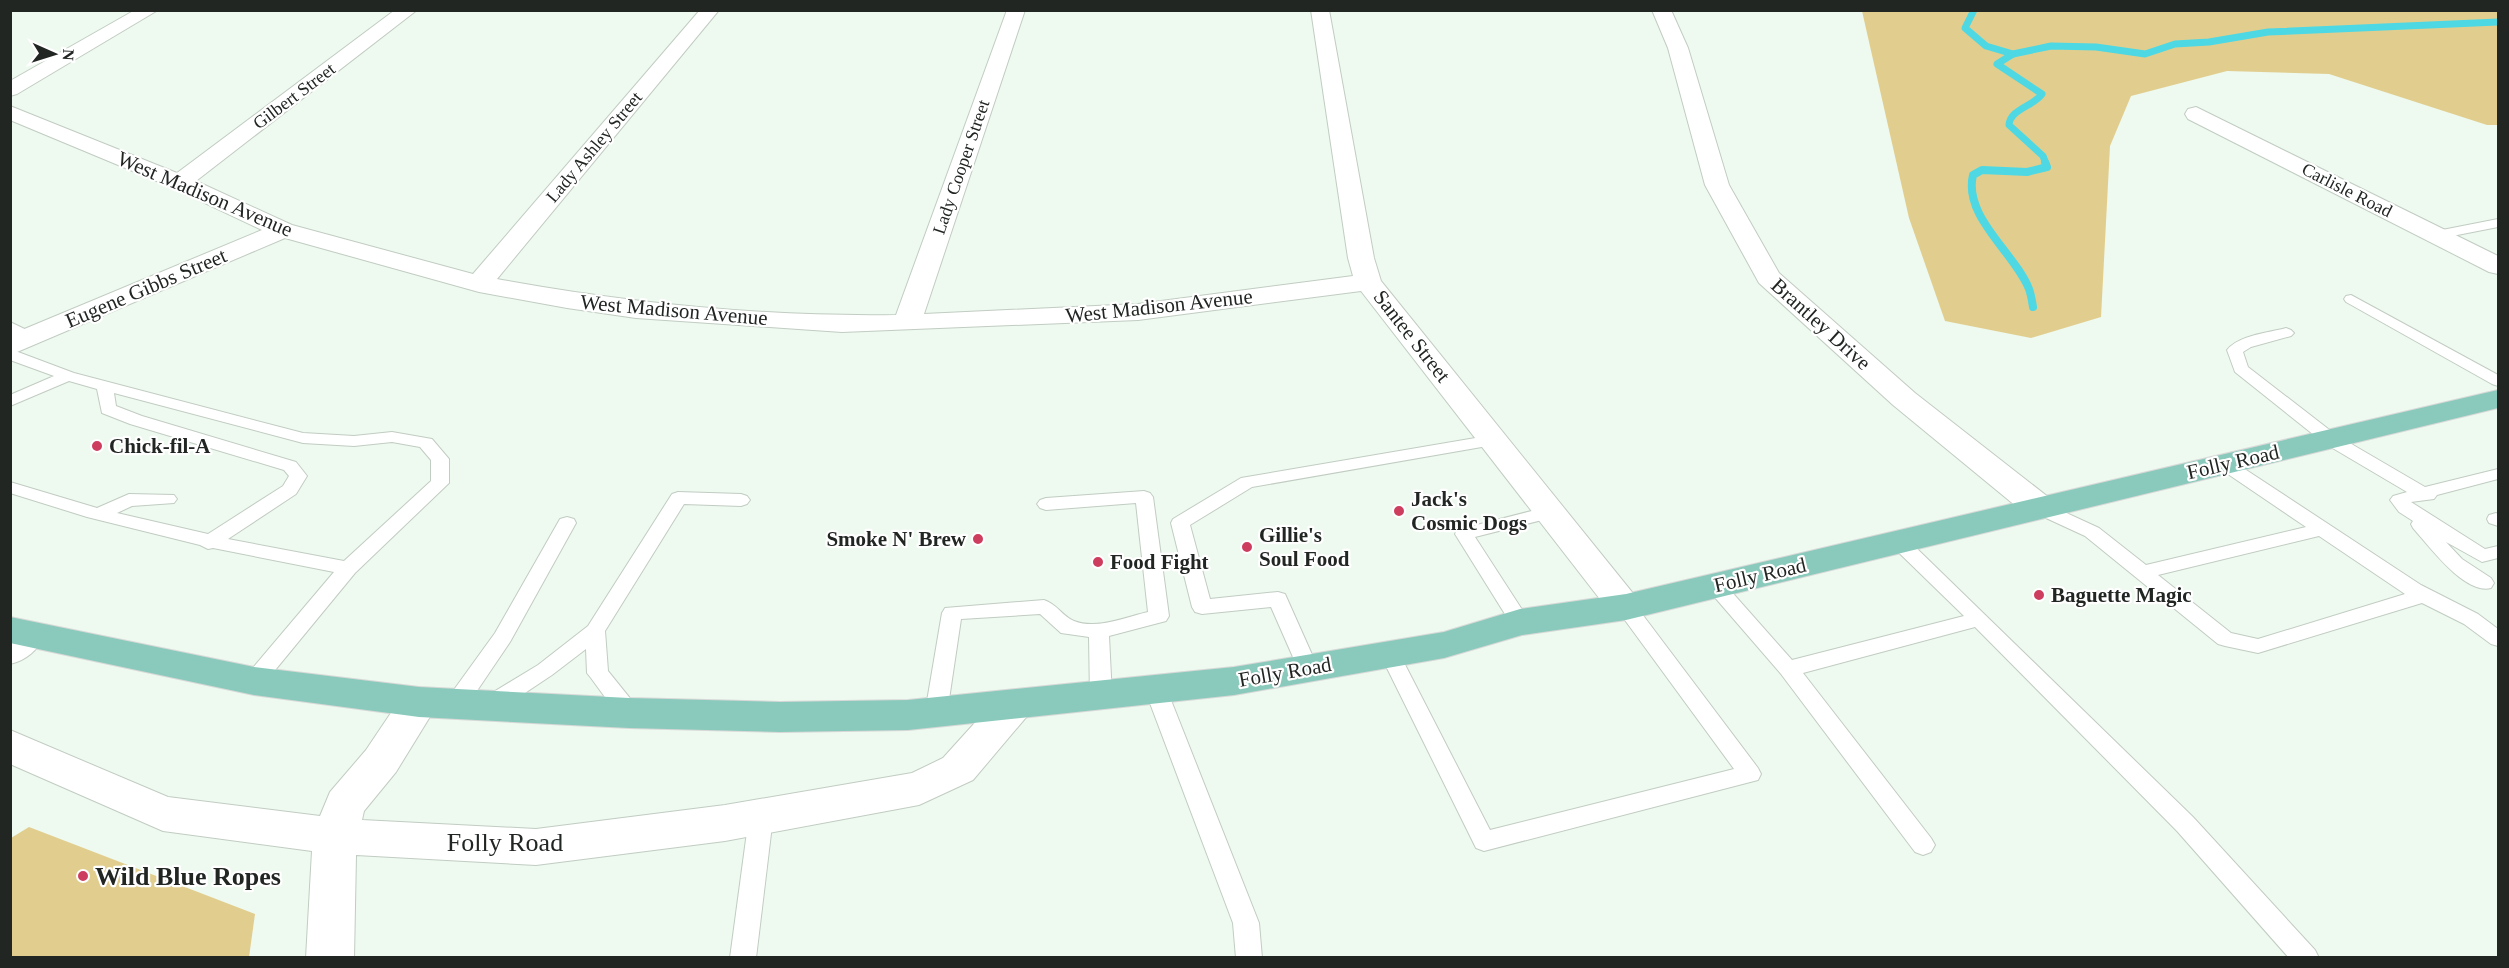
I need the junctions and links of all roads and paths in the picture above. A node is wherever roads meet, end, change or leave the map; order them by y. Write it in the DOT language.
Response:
graph roads {
  1 [pos="149,10"];
  2 [pos="408,10"];
  3 [pos="710,10"];
  4 [pos="1016,10"];
  5 [pos="1320,10"];
  6 [pos="1661,10"];
  7 [pos="10,90"];
  8 [pos="10,112"];
  9 [pos="2196,114"];
  10 [pos="179,182"];
  11 [pos="2499,223"];
  12 [pos="283,230"];
  13 [pos="2437,235"];
  14 [pos="2499,266"];
  15 [pos="1368,282"];
  16 [pos="479,285"];
  17 [pos="2351,299"];
  18 [pos="907,322"];
  19 [pos="2286,333"];
  20 [pos="15,341"];
  21 [pos="68,376"];
  22 [pos="2499,381"];
  23 [pos="105,386"];
  24 [pos="2499,399"];
  25 [pos="10,401"];
  26 [pos="2330,439"];
  27 [pos="1493,440"];
  28 [pos="2225,464"];
  29 [pos="2495,477"];
  30 [pos="10,487"];
  31 [pos="2429,496"];
  32 [pos="168,499"];
  33 [pos="741,500"];
  34 [pos="1046,504"];
  35 [pos="2040,508"];
  36 [pos="2406,508"];
  37 [pos="1551,512"];
  38 [pos="99,514"];
  39 [pos="567,523"];
  40 [pos="2322,528"];
  41 [pos="1899,542"];
  42 [pos="208,543"];
  43 [pos="2490,554"];
  44 [pos="2499,567"];
  45 [pos="348,568"];
  46 [pos="2144,572"];
  47 [pos="2484,583"];
  48 [pos="1715,586"];
  49 [pos="2414,590"];
  50 [pos="1626,607"];
  51 [pos="1979,619"];
  52 [pos="1520,622"];
  53 [pos="595,631"];
  54 [pos="1099,631"];
  55 [pos="16,639"];
  56 [pos="2499,639"];
  57 [pos="1390,654"];
  58 [pos="1307,668"];
  59 [pos="1788,669"];
  60 [pos="254,681"];
  61 [pos="1155,690"];
  62 [pos="1101,696"];
  63 [pos="454,704"];
  64 [pos="1014,705"];
  65 [pos="629,713"];
  66 [pos="936,713"];
  67 [pos="10,746"];
  68 [pos="761,817"];
  69 [pos="335,836"];
  70 [pos="1923,845"];
  71 [pos="330,957"];
  72 [pos="743,957"];
  73 [pos="1249,957"];
  74 [pos="2306,957"];
  1 -- 7 [label="street"];
  2 -- 10 [label="street, Gilbert Street"];
  3 -- 16 [label="street, Lady Ashley Street"];
  4 -- 18 [label="street, Lady Cooper Street"];
  5 -- 15 [label="street, Santee Street"];
  6 -- 35 [label="street, Brantley Drive"];
  8 -- 10 [label="street, West Madison Avenue"];
  9 -- 13 [label="street, Carlisle Road"];
  10 -- 12 [label="street, West Madison Avenue"];
  11 -- 13 [label="lane"];
  12 -- 16 [label="street, West Madison Avenue"];
  12 -- 20 [label="street, Eugene Gibbs Street"];
  13 -- 14 [label="street, Carlisle Road"];
  15 -- 18 [label="street, West Madison Avenue"];
  15 -- 27 [label="street, Santee Street"];
  16 -- 18 [label="street, West Madison Avenue"];
  17 -- 22 [label="lane"];
  19 -- 26 [label="lane"];
  20 -- 21 [label="lane"];
  21 -- 23 [label="lane"];
  21 -- 25 [label="lane"];
  23 -- 42 [label="lane"];
  23 -- 45 [label="lane"];
  24 -- 26 [label="main road, Folly Road"];
  26 -- 28 [label="main road, Folly Road"];
  26 -- 31 [label="lane"];
  27 -- 37 [label="street, Santee Street"];
  27 -- 58 [label="lane"];
  28 -- 35 [label="main road, Folly Road"];
  28 -- 40 [label="lane"];
  29 -- 31 [label="lane"];
  30 -- 38 [label="lane"];
  31 -- 36 [label="lane"];
  32 -- 38 [label="lane"];
  33 -- 53 [label="lane"];
  34 -- 54 [label="lane"];
  35 -- 41 [label="main road, Folly Road"];
  35 -- 46 [label="lane"];
  36 -- 43 [label="lane"];
  36 -- 47 [label="lane"];
  37 -- 50 [label="street, Santee Street"];
  37 -- 52 [label="lane"];
  38 -- 42 [label="lane"];
  39 -- 63 [label="lane"];
  40 -- 46 [label="lane"];
  40 -- 49 [label="lane"];
  41 -- 48 [label="main road, Folly Road"];
  41 -- 51 [label="lane"];
  42 -- 45 [label="lane"];
  43 -- 44 [label="lane"];
  45 -- 60 [label="lane"];
  46 -- 49 [label="lane"];
  48 -- 50 [label="main road, Folly Road"];
  48 -- 59 [label="lane"];
  49 -- 56 [label="lane"];
  50 -- 52 [label="main road, Folly Road"];
  50 -- 57 [label="lane"];
  51 -- 59 [label="lane"];
  51 -- 74 [label="lane"];
  52 -- 57 [label="main road, Folly Road"];
  53 -- 63 [label="lane"];
  53 -- 65 [label="lane"];
  54 -- 62 [label="lane"];
  54 -- 66 [label="lane"];
  55 -- 60 [label="main road, Folly Road"];
  57 -- 58 [label="main road, Folly Road"];
  58 -- 61 [label="main road, Folly Road"];
  59 -- 70 [label="lane"];
  60 -- 63 [label="main road, Folly Road"];
  61 -- 62 [label="main road, Folly Road"];
  61 -- 73 [label="lane"];
  62 -- 64 [label="main road, Folly Road"];
  63 -- 65 [label="main road, Folly Road"];
  63 -- 69 [label="street"];
  64 -- 66 [label="main road, Folly Road"];
  64 -- 68 [label="street, Folly Road"];
  65 -- 66 [label="main road, Folly Road"];
  67 -- 69 [label="street, Folly Road"];
  68 -- 69 [label="street, Folly Road"];
  68 -- 72 [label="lane"];
  69 -- 71 [label="street"];
}
